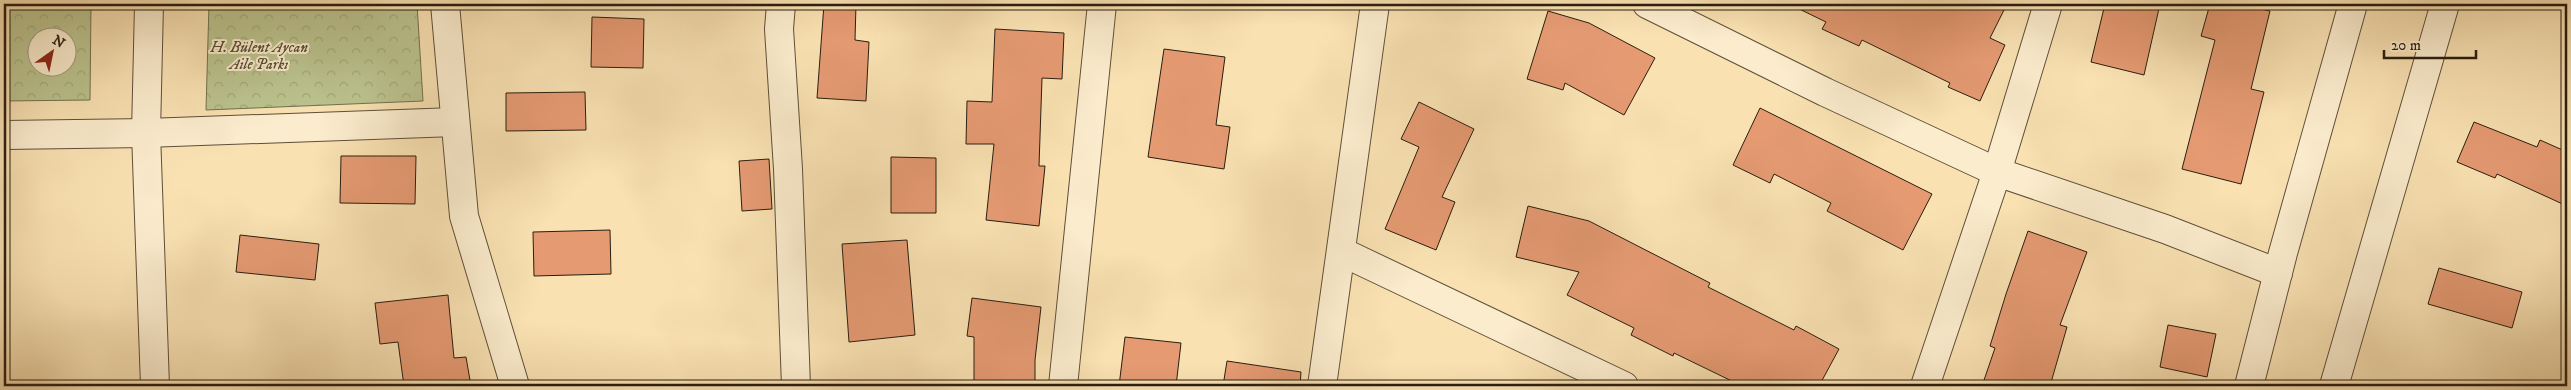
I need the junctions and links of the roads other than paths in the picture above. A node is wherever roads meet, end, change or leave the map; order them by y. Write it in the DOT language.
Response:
graph roads {
  1 [pos="149,4"];
  2 [pos="445,4"];
  3 [pos="781,4"];
  4 [pos="1102,4"];
  5 [pos="1375,4"];
  6 [pos="1647,4"];
  7 [pos="2048,4"];
  8 [pos="2353,4"];
  9 [pos="2445,4"];
  10 [pos="455,122"];
  11 [pos="146,133"];
  12 [pos="4,134"];
  13 [pos="1998,172"];
  14 [pos="1342,252"];
  15 [pos="2278,273"];
  16 [pos="156,386"];
  17 [pos="515,386"];
  18 [pos="796,386"];
  19 [pos="1063,386"];
  20 [pos="1322,386"];
  21 [pos="1624,386"];
  22 [pos="1925,386"];
  23 [pos="2249,386"];
  24 [pos="2334,386"];
  1 -- 11 [label="street"];
  2 -- 10 [label="street"];
  3 -- 18 [label="street"];
  4 -- 19 [label="street"];
  5 -- 14 [label="street"];
  6 -- 13 [label="street"];
  7 -- 13 [label="street"];
  8 -- 15 [label="street"];
  9 -- 24 [label="street"];
  10 -- 11 [label="street"];
  10 -- 17 [label="street"];
  11 -- 12 [label="street"];
  11 -- 16 [label="street"];
  13 -- 15 [label="street"];
  13 -- 22 [label="street"];
  14 -- 20 [label="street"];
  14 -- 21 [label="street"];
  15 -- 23 [label="street"];
}
